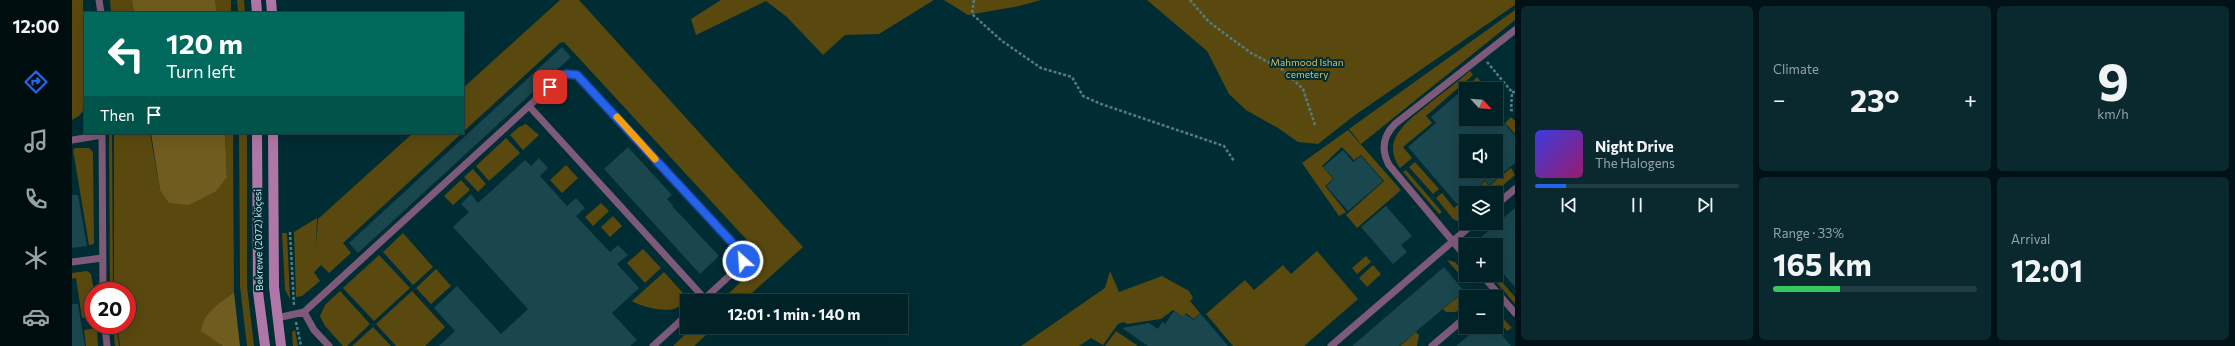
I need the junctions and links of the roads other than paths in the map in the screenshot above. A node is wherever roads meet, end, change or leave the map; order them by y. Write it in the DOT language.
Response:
graph roads {
  1 [pos="99,0"];
  2 [pos="256,0"];
  3 [pos="271,0"];
  4 [pos="101,12"];
  5 [pos="257,12"];
  6 [pos="272,12"];
  7 [pos="1515,30"];
  8 [pos="529,106"];
  9 [pos="102,134"];
  10 [pos="258,134"];
  11 [pos="273,134"];
  12 [pos="72,140"];
  13 [pos="1515,189"];
  14 [pos="1503,199"];
  15 [pos="1466,230"];
  16 [pos="1452,242"];
  17 [pos="1459,250"];
  18 [pos="102,258"];
  19 [pos="72,262"];
  20 [pos="102,282"];
  21 [pos="1488,282"];
  22 [pos="1495,290"];
  23 [pos="698,294"];
  24 [pos="710,294"];
  25 [pos="1503,299"];
  26 [pos="304,312"];
  27 [pos="1515,313"];
  28 [pos="277,318"];
  29 [pos="680,321"];
  30 [pos="1459,323"];
  31 [pos="106,334"];
  32 [pos="107,346"];
  33 [pos="265,346"];
  34 [pos="281,346"];
  35 [pos="329,346"];
  36 [pos="653,346"];
  37 [pos="1331,346"];
  38 [pos="1432,346"];
  1 -- 4 [label="lane"];
  2 -- 5 [label="main road"];
  3 -- 6 [label="main road"];
  7 -- 16 [label="lane"];
  8 -- 23 [label="lane"];
  8 -- 24 [label="lane"];
  8 -- 26 [label="lane"];
  9 -- 12 [label="lane"];
  9 -- 18 [label="lane"];
  10 -- 33 [label="main road, Bekrewe (2072) köçesi"];
  11 -- 28 [label="main road, Bekrewe (2072) köçesi"];
  13 -- 14 [label="lane"];
  15 -- 16 [label="lane"];
  16 -- 17 [label="lane"];
  16 -- 37 [label="lane"];
  18 -- 19 [label="lane"];
  18 -- 20 [label="lane"];
  21 -- 22 [label="lane"];
  25 -- 27 [label="lane"];
  26 -- 28 [label="lane"];
  26 -- 35 [label="lane"];
  28 -- 34 [label="main road, Bekrewe (2072) köçesi"];
  29 -- 36 [label="lane"];
  30 -- 38 [label="lane"];
  31 -- 32 [label="lane"];
}
